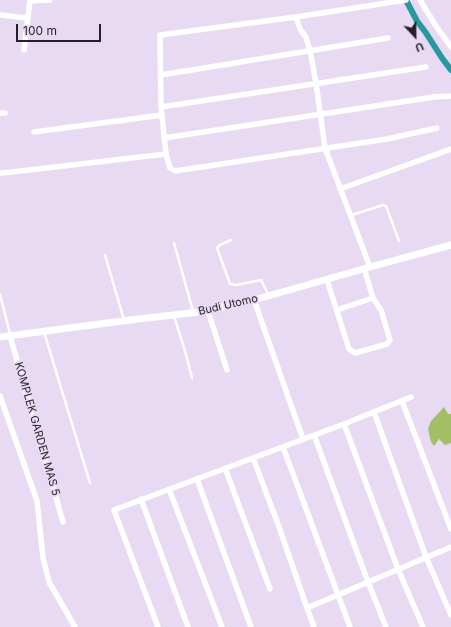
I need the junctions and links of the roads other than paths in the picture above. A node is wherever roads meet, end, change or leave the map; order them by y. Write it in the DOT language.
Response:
graph roads {
  1 [pos="50,0"];
  2 [pos="404,0"];
  3 [pos="420,0"];
  4 [pos="30,1"];
  5 [pos="0,15"];
  6 [pos="296,17"];
  7 [pos="28,18"];
  8 [pos="388,38"];
  9 [pos="448,39"];
  10 [pos="451,47"];
  11 [pos="24,50"];
  12 [pos="310,51"];
  13 [pos="426,67"];
  14 [pos="161,75"];
  15 [pos="316,83"];
  16 [pos="451,96"];
  17 [pos="162,107"];
  18 [pos="162,115"];
  19 [pos="320,115"];
  20 [pos="437,128"];
  21 [pos="34,132"];
  22 [pos="164,138"];
  23 [pos="324,148"];
  24 [pos="451,149"];
  25 [pos="166,154"];
  26 [pos="0,173"];
  27 [pos="340,189"];
  28 [pos="351,215"];
  29 [pos="231,240"];
  30 [pos="399,241"];
  31 [pos="174,243"];
  32 [pos="451,245"];
  33 [pos="105,255"];
  34 [pos="367,267"];
  35 [pos="327,280"];
  36 [pos="0,294"];
  37 [pos="269,296"];
  38 [pos="373,298"];
  39 [pos="254,300"];
  40 [pos="337,310"];
  41 [pos="208,311"];
  42 [pos="194,313"];
  43 [pos="173,316"];
  44 [pos="124,321"];
  45 [pos="44,332"];
  46 [pos="10,336"];
  47 [pos="0,337"];
  48 [pos="227,370"];
  49 [pos="192,378"];
  50 [pos="0,396"];
  51 [pos="411,397"];
  52 [pos="402,401"];
  53 [pos="374,412"];
  54 [pos="344,424"];
  55 [pos="314,435"];
  56 [pos="303,439"];
  57 [pos="283,447"];
  58 [pos="253,458"];
  59 [pos="225,468"];
  60 [pos="197,478"];
  61 [pos="90,483"];
  62 [pos="169,489"];
  63 [pos="141,500"];
  64 [pos="63,522"];
  65 [pos="451,529"];
  66 [pos="451,547"];
  67 [pos="426,557"];
  68 [pos="398,569"];
  69 [pos="368,582"];
  70 [pos="270,589"];
  71 [pos="338,595"];
  72 [pos="307,608"];
  73 [pos="451,615"];
  74 [pos="75,627"];
  75 [pos="158,627"];
  76 [pos="188,627"];
  77 [pos="222,627"];
  78 [pos="251,627"];
  79 [pos="314,627"];
  80 [pos="350,627"];
  81 [pos="386,627"];
  82 [pos="422,627"];
  1 -- 4 [label="street"];
  2 -- 6 [label="street"];
  3 -- 9 [label="street"];
  4 -- 7 [label="street"];
  5 -- 7 [label="street"];
  6 -- 12 [label="street"];
  6 -- 14 [label="street"];
  7 -- 11 [label="street"];
  8 -- 12 [label="street"];
  9 -- 10 [label="street"];
  12 -- 14 [label="street"];
  12 -- 15 [label="street"];
  13 -- 15 [label="street"];
  14 -- 17 [label="street"];
  15 -- 17 [label="street"];
  15 -- 19 [label="street"];
  16 -- 19 [label="street"];
  17 -- 18 [label="street"];
  18 -- 21 [label="street"];
  18 -- 22 [label="street"];
  19 -- 22 [label="street"];
  19 -- 23 [label="street"];
  20 -- 23 [label="street"];
  22 -- 25 [label="street"];
  23 -- 25 [label="street"];
  23 -- 27 [label="street"];
  24 -- 27 [label="street"];
  25 -- 26 [label="street"];
  27 -- 28 [label="street"];
  28 -- 30 [label="lane"];
  28 -- 34 [label="street"];
  29 -- 37 [label="lane"];
  31 -- 42 [label="lane"];
  32 -- 34 [label="street, Budi Utomo"];
  33 -- 44 [label="lane"];
  34 -- 35 [label="street, Budi Utomo"];
  34 -- 38 [label="street"];
  35 -- 37 [label="street, Budi Utomo"];
  35 -- 40 [label="street"];
  36 -- 46 [label="lane"];
  37 -- 39 [label="street, Budi Utomo"];
  38 -- 40 [label="street"];
  38 -- 40 [label="street"];
  39 -- 41 [label="street, Budi Utomo"];
  39 -- 56 [label="street"];
  41 -- 42 [label="street, Budi Utomo"];
  41 -- 48 [label="street"];
  42 -- 43 [label="street, Budi Utomo"];
  43 -- 44 [label="street, Budi Utomo"];
  43 -- 49 [label="lane"];
  44 -- 45 [label="street, Budi Utomo"];
  45 -- 46 [label="street, Budi Utomo"];
  45 -- 61 [label="lane"];
  46 -- 47 [label="street, Budi Utomo"];
  46 -- 64 [label="street, KOMPLEK GARDEN MAS 5"];
  50 -- 74 [label="street"];
  51 -- 52 [label="street"];
  52 -- 53 [label="street"];
  52 -- 65 [label="street"];
  53 -- 54 [label="street"];
  53 -- 67 [label="street"];
  54 -- 55 [label="street"];
  54 -- 68 [label="street"];
  55 -- 56 [label="street"];
  55 -- 69 [label="street"];
  56 -- 57 [label="street"];
  57 -- 58 [label="street"];
  57 -- 71 [label="street"];
  58 -- 59 [label="street"];
  58 -- 72 [label="street"];
  59 -- 60 [label="street"];
  59 -- 70 [label="street"];
  60 -- 62 [label="street"];
  60 -- 78 [label="street"];
  62 -- 63 [label="street"];
  62 -- 77 [label="street"];
  63 -- 75 [label="street"];
  63 -- 76 [label="street"];
  66 -- 67 [label="street"];
  67 -- 68 [label="street"];
  67 -- 73 [label="street"];
  68 -- 69 [label="street"];
  68 -- 82 [label="street"];
  69 -- 71 [label="street"];
  69 -- 81 [label="street"];
  71 -- 72 [label="street"];
  71 -- 80 [label="street"];
  72 -- 79 [label="street"];
}
